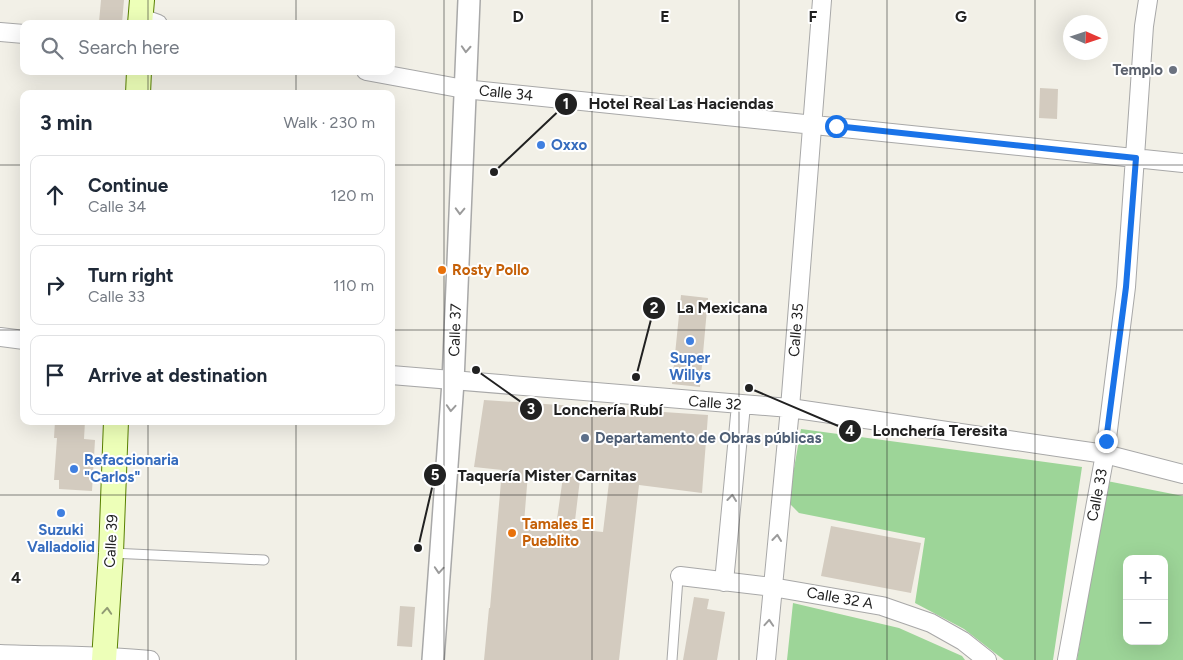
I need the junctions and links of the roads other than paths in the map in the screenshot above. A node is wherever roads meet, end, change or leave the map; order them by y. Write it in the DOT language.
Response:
graph roads {
  1 [pos="469,0"];
  2 [pos="822,0"];
  3 [pos="1148,0"];
  4 [pos="0,32"];
  5 [pos="20,34"];
  6 [pos="138,75"];
  7 [pos="388,75"];
  8 [pos="464,89"];
  9 [pos="138,90"];
  10 [pos="813,124"];
  11 [pos="1136,158"];
  12 [pos="1183,163"];
  13 [pos="0,338"];
  14 [pos="20,340"];
  15 [pos="395,375"];
  16 [pos="453,382"];
  17 [pos="741,405"];
  18 [pos="790,408"];
  19 [pos="116,425"];
  20 [pos="1105,454"];
  21 [pos="1183,474"];
  22 [pos="111,553"];
  23 [pos="264,560"];
  24 [pos="680,576"];
  25 [pos="724,582"];
  26 [pos="772,587"];
  27 [pos="0,654"];
  28 [pos="104,658"];
  29 [pos="150,660"];
  30 [pos="433,660"];
  31 [pos="672,660"];
  32 [pos="766,660"];
  33 [pos="988,660"];
  34 [pos="1066,660"];
  1 -- 8 [label="street, Calle 37, one-way"];
  2 -- 10 [label="street, Calle 35"];
  3 -- 11 [label="street, Calle 33"];
  4 -- 5 [label="street"];
  6 -- 9 [label="main road"];
  7 -- 8 [label="street, Calle 34"];
  8 -- 10 [label="street, Calle 34"];
  8 -- 16 [label="street, Calle 37, one-way"];
  10 -- 11 [label="street, Calle 34"];
  10 -- 18 [label="street, Calle 35"];
  11 -- 12 [label="street, Calle 34"];
  11 -- 20 [label="street, Calle 33"];
  13 -- 14 [label="street"];
  15 -- 16 [label="street, Calle 32"];
  16 -- 17 [label="street, Calle 32"];
  16 -- 30 [label="street, Calle 37, one-way"];
  17 -- 18 [label="street, Calle 32"];
  25 -- 17 [label="street, one-way"];
  18 -- 20 [label="street, Calle 32"];
  26 -- 18 [label="street, Calle 35, one-way"];
  19 -- 22 [label="main road, Calle 39"];
  20 -- 21 [label="street, Calle 32"];
  20 -- 34 [label="street, Calle 33"];
  22 -- 23 [label="lane"];
  28 -- 22 [label="main road, Calle 39, one-way"];
  24 -- 25 [label="street, Calle 32 A"];
  24 -- 31 [label="lane"];
  25 -- 26 [label="street, Calle 32 A"];
  32 -- 26 [label="street, Calle 35, one-way"];
  26 -- 33 [label="street, Calle 32 A"];
  27 -- 28 [label="street"];
  28 -- 29 [label="street"];
}
